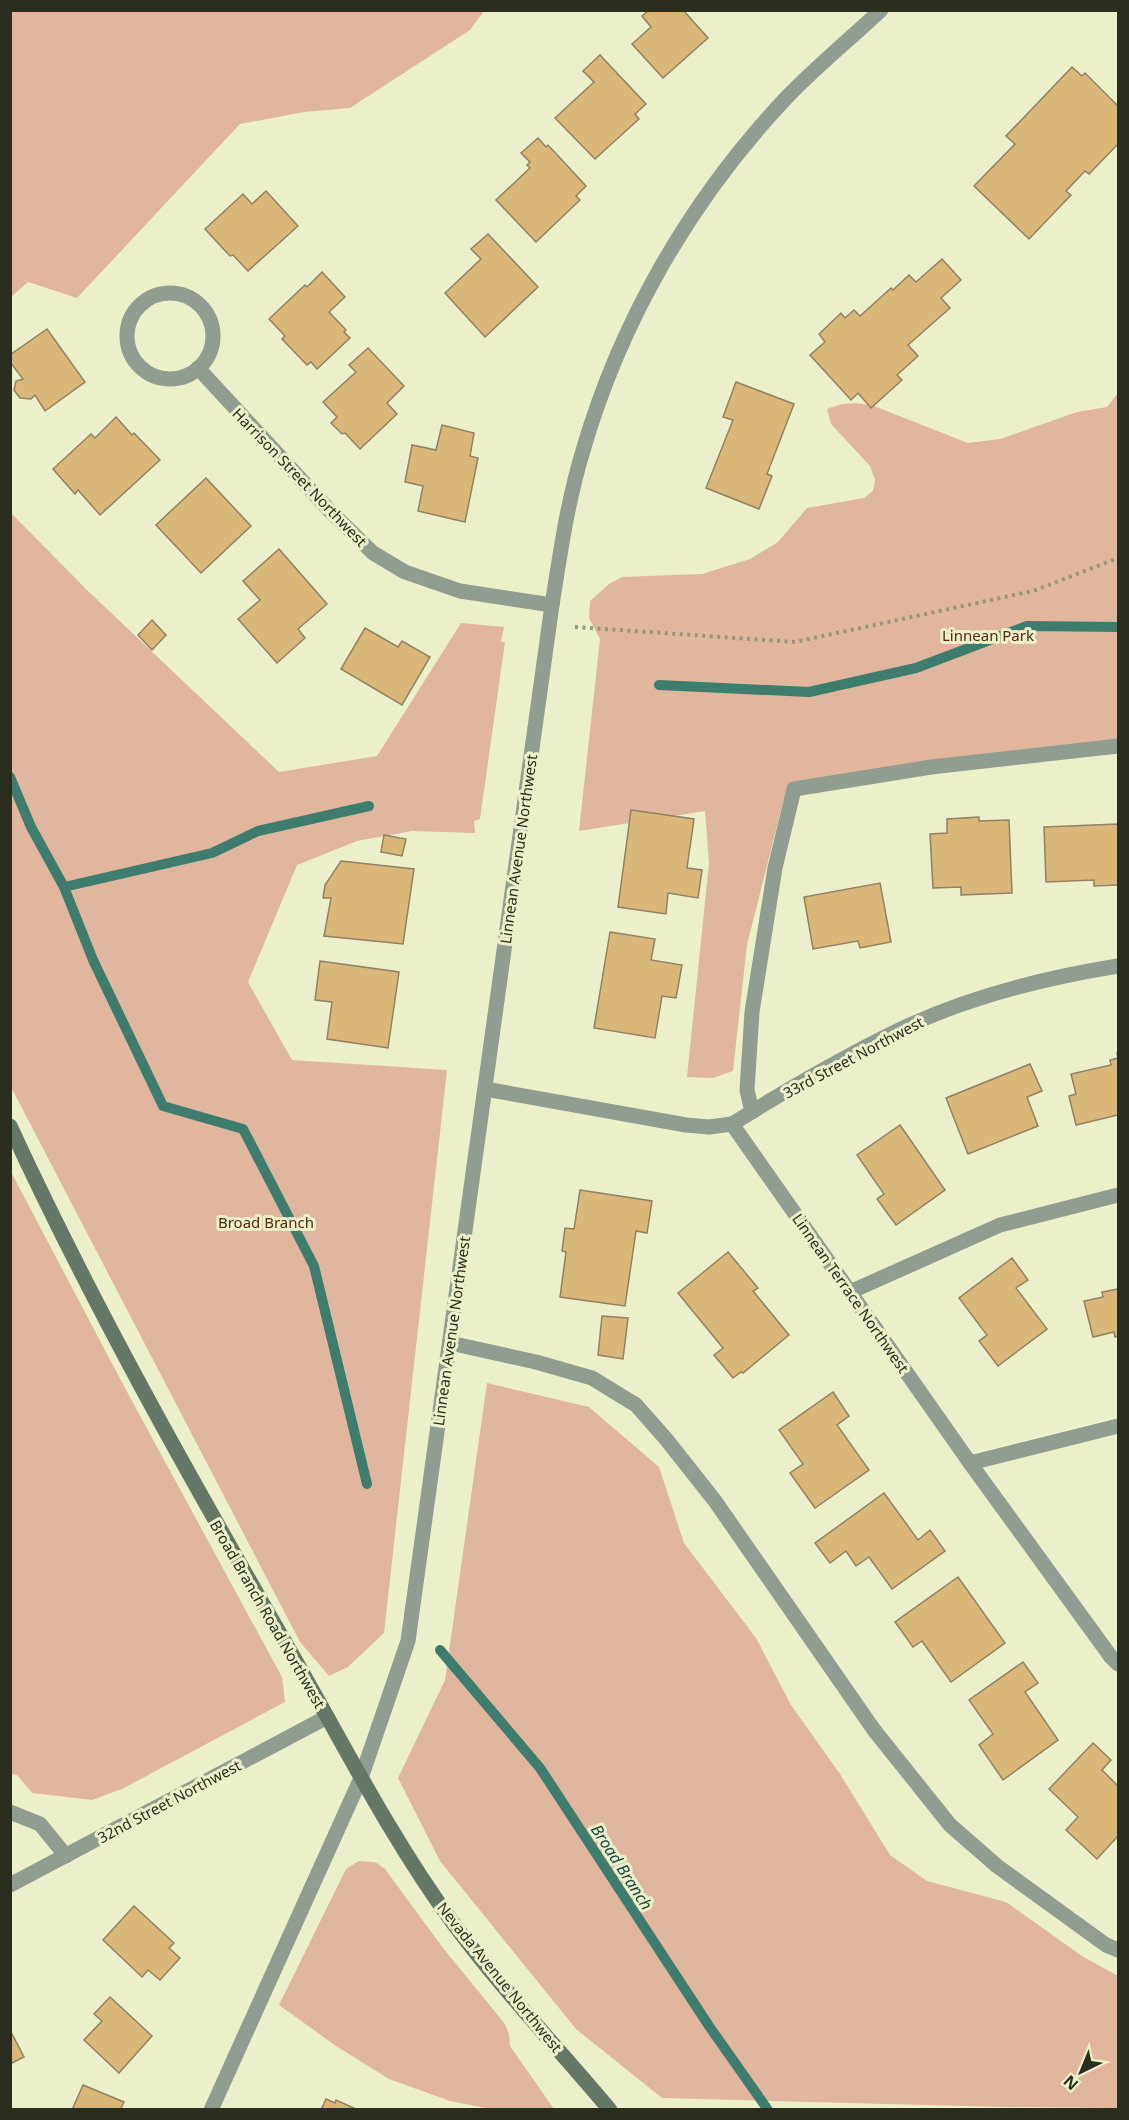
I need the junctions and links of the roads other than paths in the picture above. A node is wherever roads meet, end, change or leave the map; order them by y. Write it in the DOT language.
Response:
graph roads {
  1 [pos="881,10"];
  2 [pos="198,368"];
  3 [pos="552,606"];
  4 [pos="1119,746"];
  5 [pos="1119,966"];
  6 [pos="485,1089"];
  7 [pos="752,1112"];
  8 [pos="732,1124"];
  9 [pos="10,1126"];
  10 [pos="1119,1195"];
  11 [pos="850,1292"];
  12 [pos="450,1343"];
  13 [pos="1119,1426"];
  14 [pos="970,1463"];
  15 [pos="1119,1664"];
  16 [pos="327,1717"];
  17 [pos="361,1778"];
  18 [pos="10,1812"];
  19 [pos="66,1856"];
  20 [pos="10,1885"];
  21 [pos="1119,1950"];
  22 [pos="211,2109"];
  23 [pos="610,2109"];
  1 -- 3 [label="street, Linnean Avenue Northwest"];
  2 -- 2 [label="street"];
  2 -- 3 [label="street, Harrison Street Northwest"];
  3 -- 6 [label="street, Linnean Avenue Northwest"];
  4 -- 7 [label="street"];
  5 -- 7 [label="street, 33rd Street Northwest"];
  6 -- 8 [label="street"];
  6 -- 12 [label="street, Linnean Avenue Northwest"];
  7 -- 8 [label="street, 33rd Street Northwest"];
  8 -- 11 [label="street, Linnean Terrace Northwest"];
  9 -- 16 [label="street, Broad Branch Road Northwest"];
  10 -- 11 [label="street"];
  11 -- 14 [label="street, Linnean Terrace Northwest"];
  12 -- 17 [label="street, Linnean Avenue Northwest"];
  12 -- 21 [label="street"];
  13 -- 14 [label="street"];
  14 -- 15 [label="street, Linnean Terrace Northwest"];
  16 -- 17 [label="street, Broad Branch Road Northwest"];
  16 -- 19 [label="street, 32nd Street Northwest"];
  17 -- 22 [label="street"];
  17 -- 23 [label="street, Nevada Avenue Northwest"];
  18 -- 19 [label="street"];
  19 -- 20 [label="street, 32nd Street Northwest"];
}
